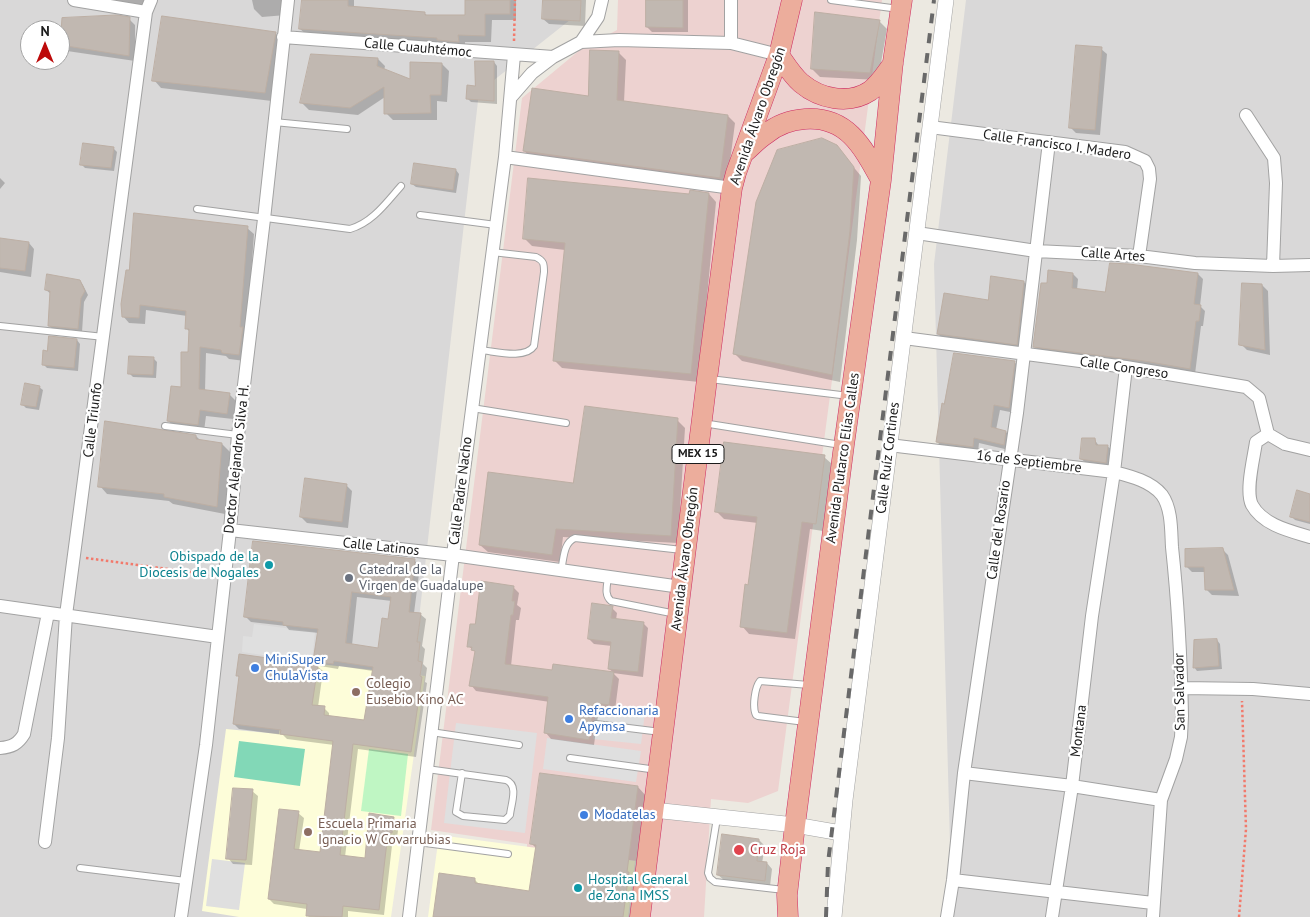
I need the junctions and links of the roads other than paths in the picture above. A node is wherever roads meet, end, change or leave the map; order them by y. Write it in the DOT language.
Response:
graph roads {
  1 [pos="74,0"];
  2 [pos="288,0"];
  3 [pos="602,0"];
  4 [pos="730,0"];
  5 [pos="792,0"];
  6 [pos="831,0"];
  7 [pos="946,0"];
  8 [pos="901,4"];
  9 [pos="148,6"];
  10 [pos="283,37"];
  11 [pos="581,42"];
  12 [pos="731,44"];
  13 [pos="514,55"];
  14 [pos="779,55"];
  15 [pos="553,57"];
  16 [pos="893,62"];
  17 [pos="512,96"];
  18 [pos="833,98"];
  19 [pos="1246,115"];
  20 [pos="828,120"];
  21 [pos="274,122"];
  22 [pos="930,127"];
  23 [pos="346,129"];
  24 [pos="1049,142"];
  25 [pos="742,155"];
  26 [pos="505,157"];
  27 [pos="881,180"];
  28 [pos="401,186"];
  29 [pos="732,188"];
  30 [pos="197,210"];
  31 [pos="420,215"];
  32 [pos="264,219"];
  33 [pos="496,225"];
  34 [pos="917,233"];
  35 [pos="1036,251"];
  36 [pos="492,252"];
  37 [pos="1139,256"];
  38 [pos="1310,265"];
  39 [pos="1273,266"];
  40 [pos="0,326"];
  41 [pos="104,337"];
  42 [pos="904,338"];
  43 [pos="480,350"];
  44 [pos="1024,354"];
  45 [pos="1126,367"];
  46 [pos="707,379"];
  47 [pos="851,397"];
  48 [pos="472,408"];
  49 [pos="566,423"];
  50 [pos="702,423"];
  51 [pos="165,426"];
  52 [pos="1268,434"];
  53 [pos="238,435"];
  54 [pos="889,444"];
  55 [pos="844,445"];
  56 [pos="1310,450"];
  57 [pos="1009,460"];
  58 [pos="1114,472"];
  59 [pos="1162,496"];
  60 [pos="230,530"];
  61 [pos="1310,537"];
  62 [pos="686,551"];
  63 [pos="453,555"];
  64 [pos="561,570"];
  65 [pos="608,577"];
  66 [pos="681,587"];
  67 [pos="0,606"];
  68 [pos="48,613"];
  69 [pos="678,614"];
  70 [pos="66,615"];
  71 [pos="218,637"];
  72 [pos="813,686"];
  73 [pos="1181,688"];
  74 [pos="1310,694"];
  75 [pos="808,723"];
  76 [pos="596,724"];
  77 [pos="431,732"];
  78 [pos="663,732"];
  79 [pos="519,745"];
  80 [pos="0,748"];
  81 [pos="570,758"];
  82 [pos="427,769"];
  83 [pos="658,770"];
  84 [pos="964,773"];
  85 [pos="462,774"];
  86 [pos="1072,786"];
  87 [pos="1161,800"];
  88 [pos="653,810"];
  89 [pos="717,816"];
  90 [pos="795,825"];
  91 [pos="841,833"];
  92 [pos="45,842"];
  93 [pos="418,842"];
  94 [pos="508,854"];
  95 [pos="80,868"];
  96 [pos="953,880"];
  97 [pos="186,881"];
  98 [pos="787,890"];
  99 [pos="1056,892"];
  100 [pos="1153,903"];
  101 [pos="181,917"];
  102 [pos="409,917"];
  103 [pos="640,917"];
  104 [pos="788,917"];
  105 [pos="834,917"];
  106 [pos="947,917"];
  107 [pos="1052,917"];
  108 [pos="1153,917"];
  1 -- 9 [label="street"];
  2 -- 10 [label="street, Doctor Alejandro Silva H."];
  3 -- 11 [label="street"];
  4 -- 12 [label="street"];
  5 -- 14 [label="highway, Avenida Álvaro Obregón / MEX 15"];
  6 -- 8 [label="lane"];
  7 -- 22 [label="street, Calle Ruíz Cortines"];
  8 -- 16 [label="highway, Avenida Plutarco Elías Calles"];
  9 -- 41 [label="street, Calle Triunfo"];
  10 -- 13 [label="street, Calle Cuauhtémoc"];
  10 -- 21 [label="street, Doctor Alejandro Silva H."];
  11 -- 12 [label="street"];
  11 -- 15 [label="street"];
  12 -- 14 [label="street"];
  13 -- 15 [label="street, Calle Cuauhtémoc"];
  13 -- 17 [label="street, Calle Padre Nacho"];
  14 -- 18 [label="highway"];
  14 -- 25 [label="highway, Avenida Álvaro Obregón / MEX 15"];
  15 -- 17 [label="street"];
  16 -- 18 [label="highway"];
  16 -- 27 [label="highway, Avenida Plutarco Elías Calles"];
  17 -- 26 [label="street, Calle Padre Nacho"];
  18 -- 20 [label="highway"];
  19 -- 39 [label="street"];
  20 -- 25 [label="highway"];
  20 -- 27 [label="highway"];
  21 -- 23 [label="lane"];
  21 -- 32 [label="street, Doctor Alejandro Silva H."];
  22 -- 24 [label="street, Calle Francisco I. Madero"];
  22 -- 34 [label="street, Calle Ruíz Cortines"];
  24 -- 35 [label="street, Calle del Rosario"];
  24 -- 37 [label="street, Calle Francisco I. Madero"];
  25 -- 29 [label="highway, Avenida Álvaro Obregón / MEX 15"];
  26 -- 29 [label="street"];
  26 -- 33 [label="street, Calle Padre Nacho"];
  27 -- 47 [label="highway, Avenida Plutarco Elías Calles"];
  28 -- 32 [label="lane"];
  29 -- 46 [label="highway, Avenida Álvaro Obregón / MEX 15"];
  30 -- 32 [label="lane"];
  31 -- 33 [label="lane"];
  32 -- 53 [label="street, Doctor Alejandro Silva H."];
  33 -- 36 [label="street, Calle Padre Nacho"];
  34 -- 35 [label="street, Calle Artes"];
  34 -- 42 [label="street, Calle Ruíz Cortines"];
  35 -- 37 [label="street, Calle Artes"];
  35 -- 44 [label="street, Calle del Rosario"];
  36 -- 43 [label="street, Calle Padre Nacho"];
  36 -- 43 [label="lane"];
  37 -- 39 [label="street, Calle Artes"];
  38 -- 39 [label="street, Calle Artes"];
  40 -- 41 [label="lane"];
  41 -- 70 [label="street, Calle Triunfo"];
  42 -- 44 [label="street, Calle Congreso"];
  42 -- 54 [label="street, Calle Ruíz Cortines"];
  43 -- 48 [label="street, Calle Padre Nacho"];
  44 -- 45 [label="street, Calle Congreso"];
  44 -- 57 [label="street, Calle del Rosario"];
  45 -- 52 [label="street, Calle Congreso"];
  45 -- 58 [label="street, Montana"];
  46 -- 47 [label="lane"];
  46 -- 50 [label="highway, Avenida Álvaro Obregón / MEX 15"];
  47 -- 55 [label="highway, Avenida Plutarco Elías Calles"];
  48 -- 49 [label="lane"];
  48 -- 63 [label="street, Calle Padre Nacho"];
  50 -- 55 [label="lane"];
  50 -- 62 [label="highway, Avenida Álvaro Obregón / MEX 15"];
  51 -- 53 [label="lane"];
  52 -- 56 [label="street"];
  52 -- 61 [label="street"];
  53 -- 60 [label="street, Doctor Alejandro Silva H."];
  54 -- 57 [label="street, 16 de Septiembre"];
  54 -- 91 [label="street, Calle Ruíz Cortines"];
  55 -- 72 [label="highway, Avenida Plutarco Elías Calles"];
  57 -- 58 [label="street, 16 de Septiembre"];
  57 -- 84 [label="street, Calle del Rosario"];
  58 -- 59 [label="street, 16 de Septiembre"];
  58 -- 86 [label="street, Montana"];
  59 -- 73 [label="street, San Salvador"];
  60 -- 63 [label="street, Calle Latinos"];
  60 -- 71 [label="street, Doctor Alejandro Silva H."];
  62 -- 64 [label="lane"];
  62 -- 66 [label="highway, Avenida Álvaro Obregón / MEX 15"];
  63 -- 64 [label="street, Calle Latinos"];
  63 -- 77 [label="street, Calle Padre Nacho"];
  64 -- 65 [label="street, Calle Latinos"];
  65 -- 66 [label="street, Calle Latinos"];
  65 -- 69 [label="lane"];
  66 -- 69 [label="highway, Avenida Álvaro Obregón / MEX 15"];
  67 -- 68 [label="street"];
  68 -- 70 [label="street"];
  68 -- 80 [label="street"];
  69 -- 78 [label="highway, Avenida Álvaro Obregón / MEX 15"];
  70 -- 71 [label="street"];
  70 -- 92 [label="street, Calle Triunfo"];
  71 -- 97 [label="street, Doctor Alejandro Silva H."];
  72 -- 75 [label="highway, Avenida Plutarco Elías Calles"];
  72 -- 75 [label="lane"];
  73 -- 74 [label="street"];
  73 -- 87 [label="street, San Salvador"];
  75 -- 90 [label="highway, Avenida Plutarco Elías Calles"];
  76 -- 78 [label="lane"];
  77 -- 79 [label="lane"];
  77 -- 82 [label="street, Calle Padre Nacho"];
  78 -- 83 [label="highway, Avenida Álvaro Obregón / MEX 15"];
  81 -- 83 [label="lane"];
  82 -- 85 [label="lane"];
  82 -- 93 [label="street, Calle Padre Nacho"];
  83 -- 88 [label="highway, Avenida Álvaro Obregón / MEX 15"];
  84 -- 86 [label="street"];
  84 -- 96 [label="street, Calle del Rosario"];
  85 -- 85 [label="lane"];
  86 -- 87 [label="street"];
  86 -- 99 [label="street, Montana"];
  87 -- 100 [label="street, San Salvador"];
  88 -- 89 [label="street"];
  88 -- 103 [label="highway, Avenida Álvaro Obregón / MEX 15"];
  89 -- 90 [label="street"];
  89 -- 98 [label="lane"];
  90 -- 91 [label="street"];
  90 -- 98 [label="highway, Avenida Plutarco Elías Calles"];
  91 -- 105 [label="street, Calle Ruíz Cortines"];
  93 -- 94 [label="lane"];
  93 -- 102 [label="street, Calle Padre Nacho"];
  95 -- 97 [label="lane"];
  96 -- 99 [label="street"];
  96 -- 106 [label="street, Calle del Rosario"];
  97 -- 101 [label="street, Doctor Alejandro Silva H."];
  98 -- 104 [label="highway, Avenida Plutarco Elías Calles"];
  99 -- 100 [label="street"];
  99 -- 107 [label="street, Montana"];
  100 -- 108 [label="street, San Salvador"];
}
